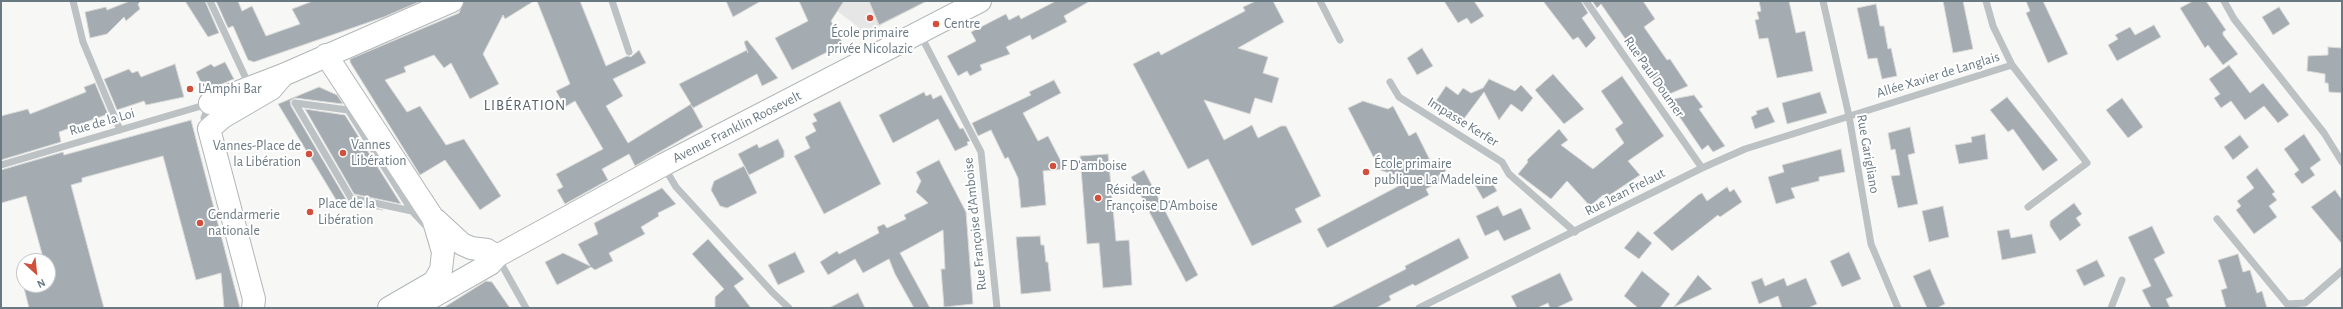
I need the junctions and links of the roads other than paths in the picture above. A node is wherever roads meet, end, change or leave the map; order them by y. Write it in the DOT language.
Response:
graph roads {
  1 [pos="73,1"];
  2 [pos="210,1"];
  3 [pos="452,1"];
  4 [pos="612,1"];
  5 [pos="980,1"];
  6 [pos="1320,1"];
  7 [pos="1586,1"];
  8 [pos="1824,1"];
  9 [pos="1986,1"];
  10 [pos="2224,1"];
  11 [pos="919,33"];
  12 [pos="1340,40"];
  13 [pos="629,52"];
  14 [pos="326,55"];
  15 [pos="2012,65"];
  16 [pos="283,75"];
  17 [pos="1390,82"];
  18 [pos="250,87"];
  19 [pos="210,103"];
  20 [pos="1849,116"];
  21 [pos="209,129"];
  22 [pos="120,130"];
  23 [pos="2342,162"];
  24 [pos="1,165"];
  25 [pos="663,165"];
  26 [pos="1702,168"];
  27 [pos="2028,207"];
  28 [pos="412,211"];
  29 [pos="433,218"];
  30 [pos="2217,218"];
  31 [pos="1575,232"];
  32 [pos="440,239"];
  33 [pos="497,256"];
  34 [pos="2342,271"];
  35 [pos="2122,280"];
  36 [pos="258,305"];
  37 [pos="1430,306"];
  38 [pos="389,308"];
  39 [pos="413,308"];
  40 [pos="526,308"];
  41 [pos="789,308"];
  42 [pos="997,308"];
  43 [pos="1419,308"];
  44 [pos="1898,308"];
  45 [pos="2111,308"];
  1 -- 22 [label="street"];
  2 -- 18 [label="street"];
  3 -- 14 [label="main road"];
  4 -- 13 [label="street"];
  5 -- 11 [label="main road, Avenue Franklin Roosevelt"];
  6 -- 12 [label="street"];
  7 -- 26 [label="street, Rue Paul Doumer"];
  8 -- 20 [label="street, Rue Garigliano"];
  9 -- 15 [label="street, Allée Xavier de Langlais"];
  10 -- 23 [label="street"];
  11 -- 25 [label="main road, Avenue Franklin Roosevelt"];
  11 -- 42 [label="street, Rue Françoise d'Amboise"];
  14 -- 16 [label="main road"];
  14 -- 29 [label="main road"];
  15 -- 20 [label="street, Allée Xavier de Langlais"];
  15 -- 27 [label="street, Allée Xavier de Langlais"];
  16 -- 18 [label="main road"];
  16 -- 21 [label="main road"];
  17 -- 31 [label="street, Impasse Kerfer"];
  18 -- 19 [label="main road"];
  19 -- 21 [label="street"];
  19 -- 22 [label="street, Rue de la Loi"];
  20 -- 26 [label="street, Rue Jean Frelaut"];
  20 -- 44 [label="street, Rue Garigliano"];
  21 -- 36 [label="main road"];
  22 -- 24 [label="street, Rue de la Loi"];
  25 -- 33 [label="main road, Avenue Franklin Roosevelt"];
  25 -- 41 [label="street"];
  26 -- 31 [label="street, Rue Jean Frelaut"];
  28 -- 28 [label="street"];
  28 -- 32 [label="street"];
  29 -- 32 [label="main road"];
  29 -- 33 [label="main road"];
  30 -- 34 [label="street"];
  31 -- 37 [label="street, Rue Jean Frelaut"];
  32 -- 38 [label="main road"];
  33 -- 39 [label="main road"];
  33 -- 40 [label="street"];
  35 -- 45 [label="street"];
  37 -- 43 [label="street, Rue Jean Frelaut"];
}
